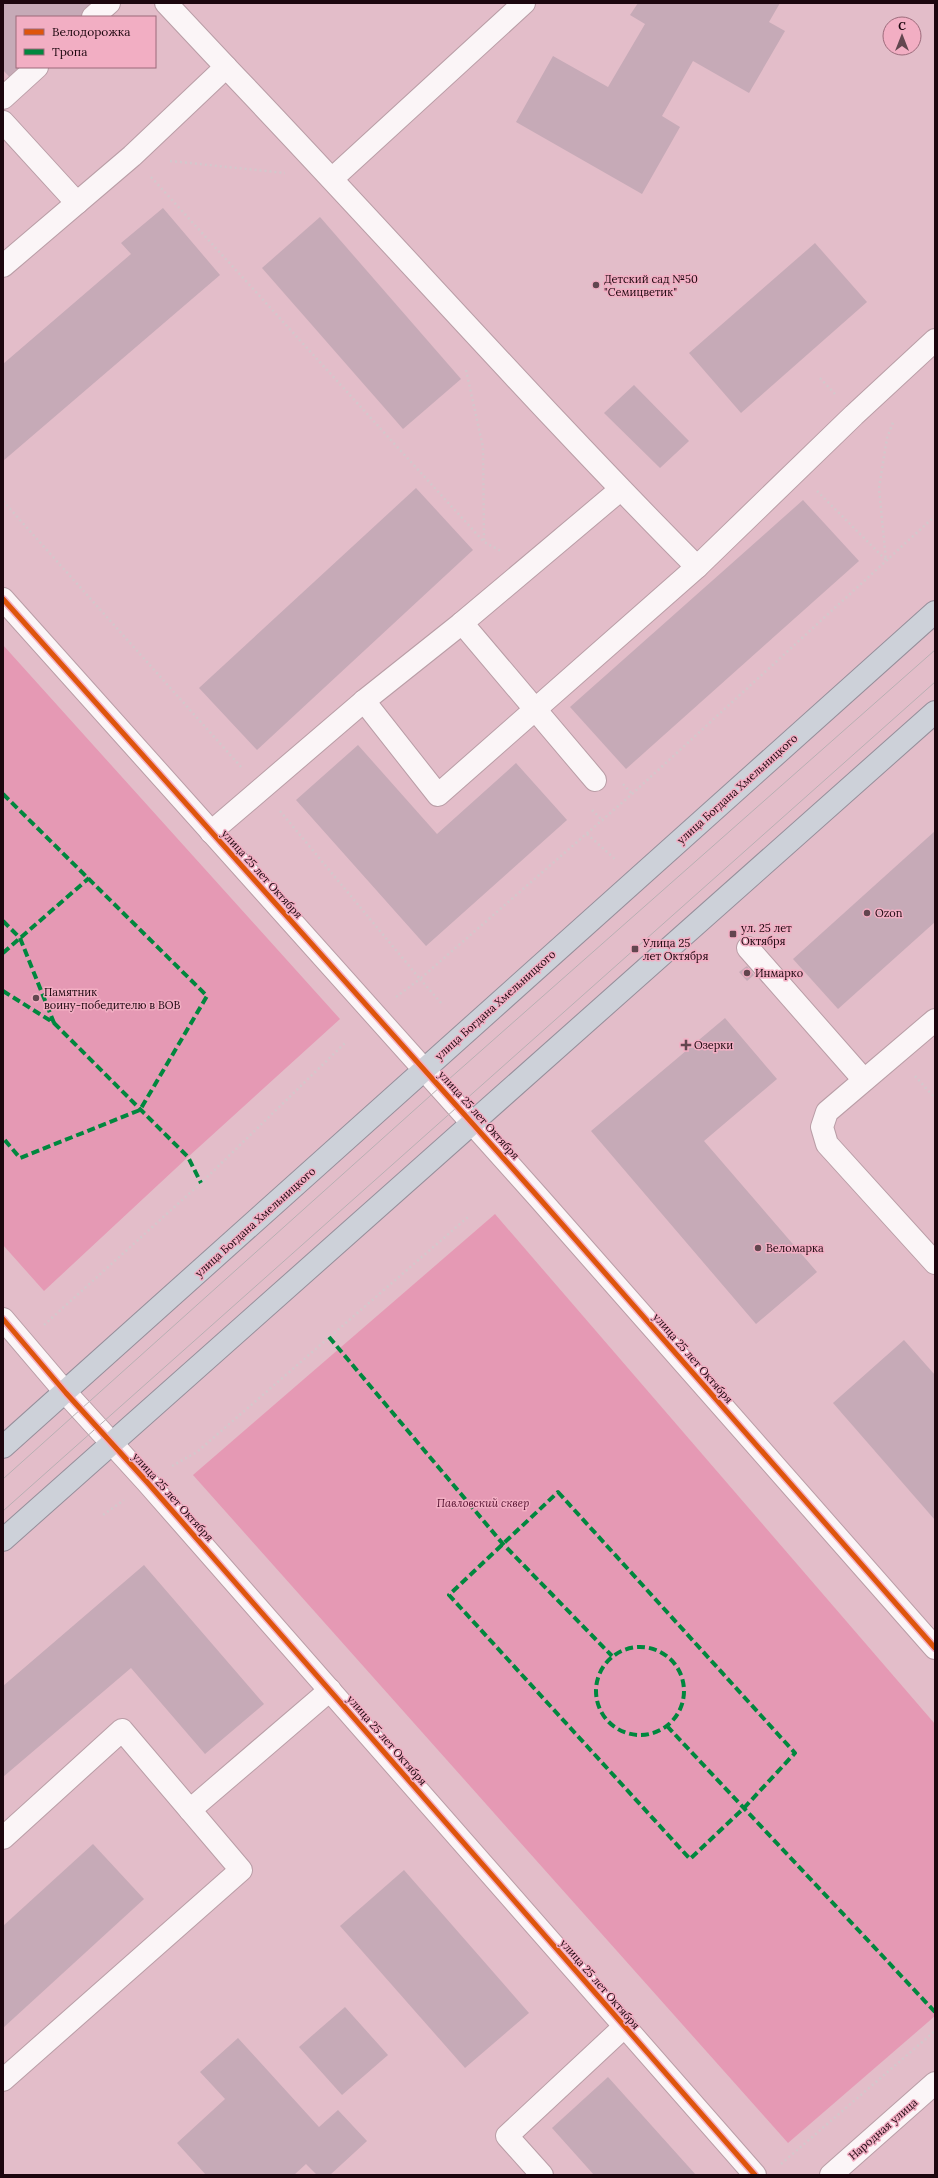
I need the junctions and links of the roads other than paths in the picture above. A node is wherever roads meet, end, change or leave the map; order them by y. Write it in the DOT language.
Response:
graph roads {
  1 [pos="109,3"];
  2 [pos="166,3"];
  3 [pos="524,3"];
  4 [pos="94,16"];
  5 [pos="226,67"];
  6 [pos="36,68"];
  7 [pos="3,98"];
  8 [pos="3,122"];
  9 [pos="333,178"];
  10 [pos="77,203"];
  11 [pos="3,266"];
  12 [pos="935,340"];
  13 [pos="620,490"];
  14 [pos="697,567"];
  15 [pos="3,599"];
  16 [pos="935,612"];
  17 [pos="462,623"];
  18 [pos="364,701"];
  19 [pos="534,710"];
  20 [pos="935,712"];
  21 [pos="595,780"];
  22 [pos="211,832"];
  23 [pos="748,948"];
  24 [pos="935,1020"];
  25 [pos="424,1068"];
  26 [pos="864,1080"];
  27 [pos="472,1123"];
  28 [pos="935,1263"];
  29 [pos="3,1319"];
  30 [pos="66,1393"];
  31 [pos="111,1443"];
  32 [pos="3,1447"];
  33 [pos="3,1540"];
  34 [pos="935,1648"];
  35 [pos="330,1690"];
  36 [pos="190,1810"];
  37 [pos="3,1838"];
  38 [pos="625,2026"];
  39 [pos="3,2080"];
  40 [pos="935,2083"];
  41 [pos="542,2175"];
  42 [pos="755,2175"];
  43 [pos="831,2175"];
  1 -- 4 [label="street"];
  2 -- 5 [label="street"];
  3 -- 9 [label="street"];
  5 -- 9 [label="street"];
  5 -- 10 [label="street"];
  6 -- 7 [label="street"];
  8 -- 10 [label="street"];
  9 -- 13 [label="street"];
  10 -- 11 [label="street"];
  12 -- 14 [label="street"];
  13 -- 14 [label="street"];
  13 -- 17 [label="street"];
  14 -- 19 [label="street"];
  15 -- 22 [label="street, улица 25 лет Октября"];
  16 -- 25 [label="highway, улица Богдана Хмельницкого"];
  17 -- 18 [label="street"];
  17 -- 19 [label="street"];
  18 -- 19 [label="street"];
  18 -- 22 [label="street"];
  19 -- 21 [label="street"];
  20 -- 27 [label="highway"];
  22 -- 25 [label="street, улица 25 лет Октября"];
  23 -- 26 [label="street"];
  24 -- 26 [label="street"];
  25 -- 27 [label="street, улица 25 лет Октября"];
  25 -- 30 [label="highway, улица Богдана Хмельницкого"];
  26 -- 28 [label="street"];
  27 -- 31 [label="highway"];
  27 -- 34 [label="street, улица 25 лет Октября"];
  29 -- 30 [label="street, улица 25 лет Октября"];
  30 -- 31 [label="street, улица 25 лет Октября"];
  30 -- 32 [label="highway, улица Богдана Хмельницкого"];
  31 -- 33 [label="highway"];
  31 -- 35 [label="street, улица 25 лет Октября"];
  35 -- 36 [label="street"];
  35 -- 38 [label="street, улица 25 лет Октября"];
  36 -- 37 [label="street"];
  36 -- 39 [label="street"];
  38 -- 41 [label="street"];
  38 -- 42 [label="street, улица 25 лет Октября"];
  40 -- 43 [label="street, Народная улица"];
}
